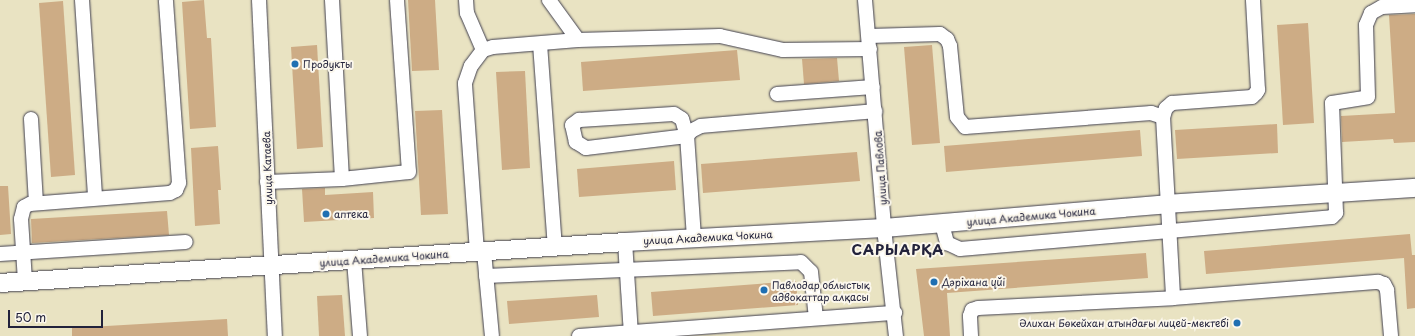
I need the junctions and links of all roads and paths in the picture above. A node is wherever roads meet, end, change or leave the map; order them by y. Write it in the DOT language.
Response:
graph roads {
  1 [pos="82,0"];
  2 [pos="166,0"];
  3 [pos="259,0"];
  4 [pos="332,0"];
  5 [pos="397,0"];
  6 [pos="466,0"];
  7 [pos="549,0"];
  8 [pos="865,0"];
  9 [pos="1253,0"];
  10 [pos="1415,5"];
  11 [pos="578,40"];
  12 [pos="869,43"];
  13 [pos="540,44"];
  14 [pos="483,50"];
  15 [pos="873,87"];
  16 [pos="777,94"];
  17 [pos="876,111"];
  18 [pos="1163,117"];
  19 [pos="31,119"];
  20 [pos="687,136"];
  21 [pos="342,179"];
  22 [pos="267,182"];
  23 [pos="1415,188"];
  24 [pos="1335,192"];
  25 [pos="96,198"];
  26 [pos="36,202"];
  27 [pos="1167,204"];
  28 [pos="942,224"];
  29 [pos="884,228"];
  30 [pos="1169,232"];
  31 [pos="694,238"];
  32 [pos="186,242"];
  33 [pos="625,242"];
  34 [pos="555,247"];
  35 [pos="480,252"];
  36 [pos="23,253"];
  37 [pos="0,254"];
  38 [pos="354,260"];
  39 [pos="270,266"];
  40 [pos="627,268"];
  41 [pos="486,276"];
  42 [pos="26,281"];
  43 [pos="0,283"];
  44 [pos="1173,298"];
  45 [pos="895,313"];
  46 [pos="816,318"];
  47 [pos="703,332"];
  48 [pos="631,334"];
  49 [pos="275,336"];
  50 [pos="360,336"];
  51 [pos="492,336"];
  52 [pos="579,336"];
  53 [pos="896,336"];
  54 [pos="971,336"];
  55 [pos="1390,336"];
  1 -- 25 [label="street"];
  2 -- 25 [label="street"];
  3 -- 22 [label="street, улица Катаева"];
  4 -- 21 [label="street"];
  5 -- 21 [label="street"];
  6 -- 14 [label="street"];
  7 -- 11 [label="street"];
  8 -- 12 [label="street, улица Павлова"];
  9 -- 18 [label="street"];
  10 -- 24 [label="street"];
  11 -- 12 [label="street"];
  11 -- 13 [label="street"];
  12 -- 15 [label="street, улица Павлова"];
  12 -- 18 [label="street"];
  13 -- 14 [label="street"];
  13 -- 34 [label="street"];
  14 -- 35 [label="street"];
  15 -- 16 [label="street"];
  15 -- 17 [label="street, улица Павлова"];
  17 -- 20 [label="street"];
  17 -- 29 [label="street, улица Павлова"];
  18 -- 27 [label="street"];
  19 -- 26 [label="street"];
  20 -- 20 [label="street"];
  20 -- 31 [label="street"];
  21 -- 22 [label="street"];
  22 -- 39 [label="street, улица Катаева"];
  23 -- 24 [label="main road, улица Академика Чокина"];
  24 -- 27 [label="main road, улица Академика Чокина"];
  24 -- 30 [label="street"];
  25 -- 26 [label="street"];
  26 -- 36 [label="street"];
  27 -- 28 [label="main road, улица Академика Чокина"];
  27 -- 30 [label="street"];
  28 -- 29 [label="main road, улица Академика Чокина"];
  28 -- 30 [label="street"];
  29 -- 31 [label="main road, улица Академика Чокина"];
  29 -- 45 [label="street, улица Павлова"];
  30 -- 44 [label="street"];
  31 -- 33 [label="main road, улица Академика Чокина"];
  32 -- 36 [label="street"];
  33 -- 34 [label="main road, улица Академика Чокина"];
  33 -- 40 [label="street"];
  34 -- 35 [label="main road, улица Академика Чокина"];
  35 -- 38 [label="main road, улица Академика Чокина"];
  35 -- 41 [label="street"];
  36 -- 37 [label="street"];
  36 -- 42 [label="street"];
  38 -- 39 [label="main road, улица Академика Чокина"];
  38 -- 50 [label="street"];
  39 -- 42 [label="main road, улица Академика Чокина"];
  39 -- 49 [label="street, улица Катаева"];
  40 -- 41 [label="street"];
  40 -- 46 [label="street"];
  40 -- 48 [label="street"];
  41 -- 51 [label="street"];
  42 -- 43 [label="main road, улица Академика Чокина"];
  44 -- 54 [label="street"];
  44 -- 55 [label="street"];
  45 -- 46 [label="street"];
  45 -- 53 [label="street, улица Павлова"];
  46 -- 47 [label="street"];
  47 -- 48 [label="street"];
  48 -- 52 [label="street"];
}
